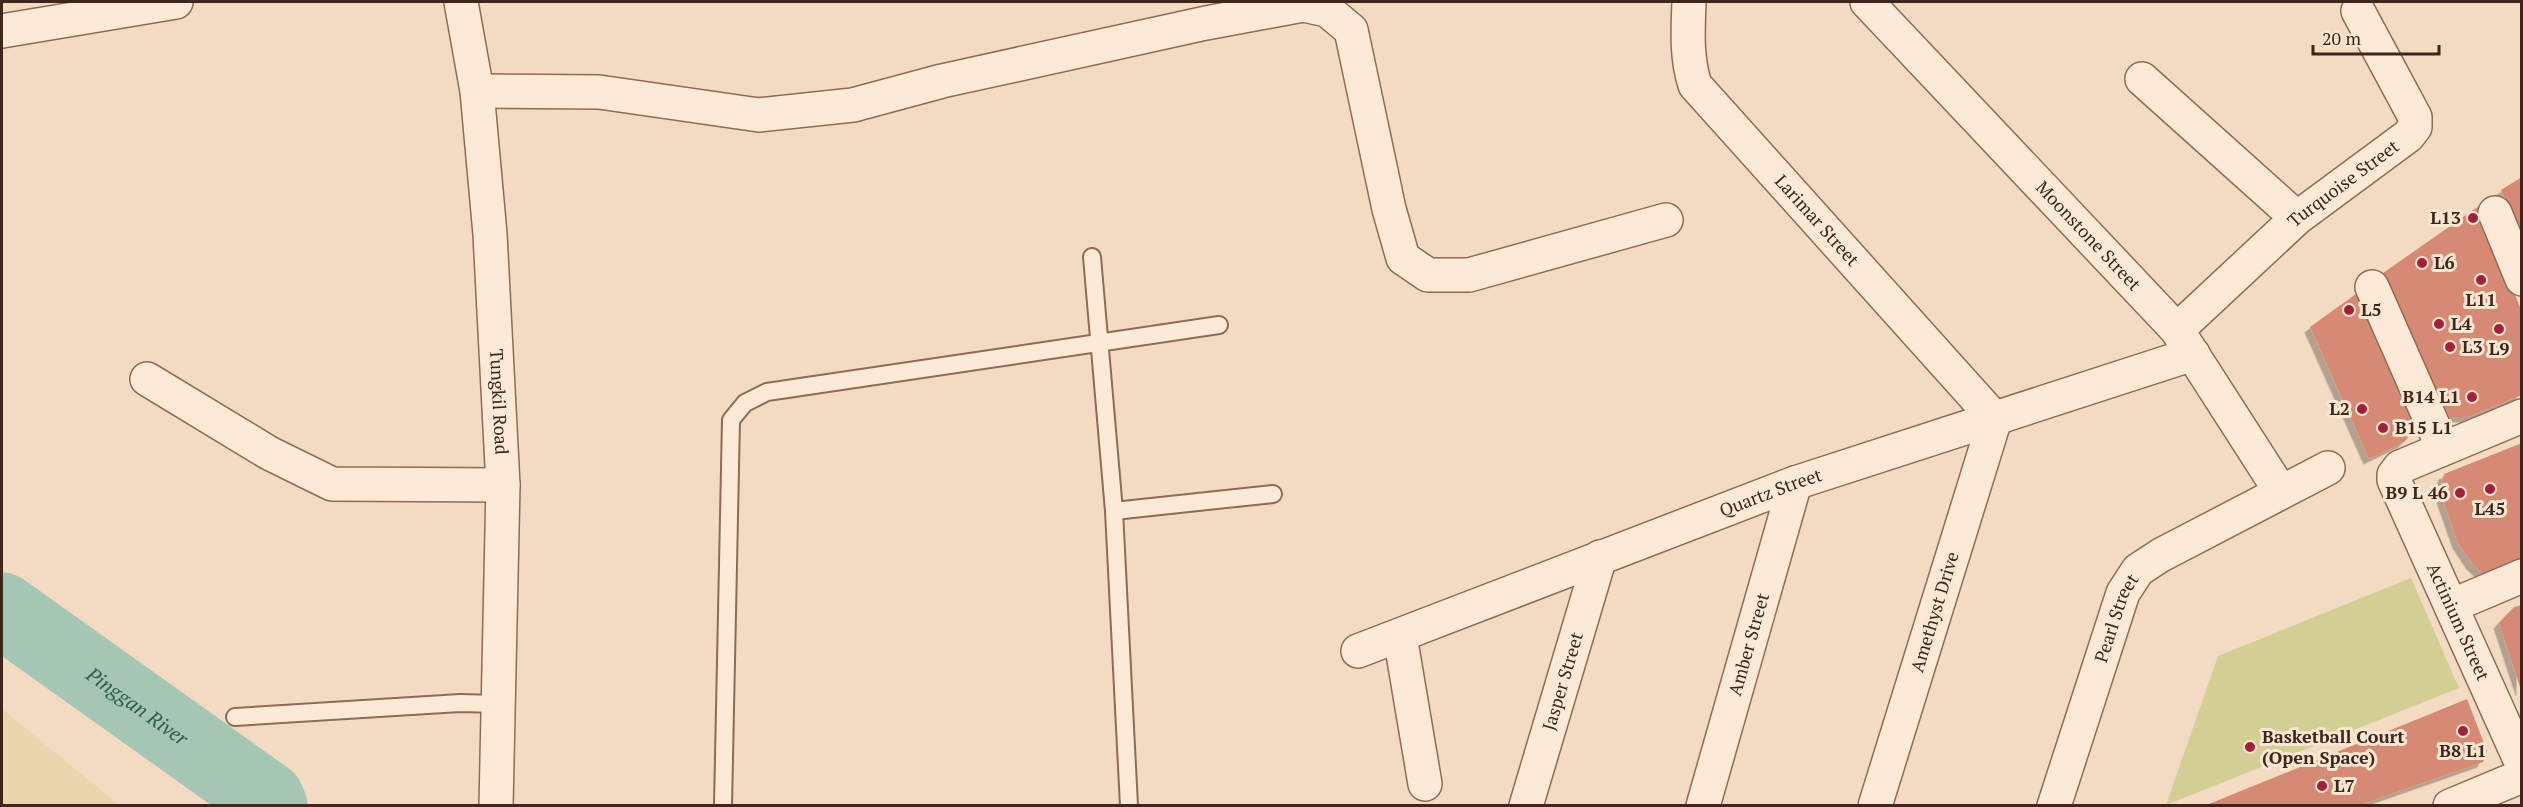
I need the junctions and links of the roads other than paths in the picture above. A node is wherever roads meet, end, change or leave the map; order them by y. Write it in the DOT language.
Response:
graph roads {
  1 [pos="176,2"];
  2 [pos="461,2"];
  3 [pos="1689,2"];
  4 [pos="1867,2"];
  5 [pos="2358,10"];
  6 [pos="1204,12"];
  7 [pos="2,31"];
  8 [pos="2142,79"];
  9 [pos="477,91"];
  10 [pos="2495,213"];
  11 [pos="2297,218"];
  12 [pos="1666,220"];
  13 [pos="1092,257"];
  14 [pos="2522,279"];
  15 [pos="2372,287"];
  16 [pos="1219,325"];
  17 [pos="1100,342"];
  18 [pos="2185,342"];
  19 [pos="147,379"];
  20 [pos="2522,416"];
  21 [pos="1995,419"];
  22 [pos="2443,448"];
  23 [pos="2328,468"];
  24 [pos="1796,483"];
  25 [pos="503,485"];
  26 [pos="2281,492"];
  27 [pos="1273,494"];
  28 [pos="1114,511"];
  29 [pos="1600,557"];
  30 [pos="2522,576"];
  31 [pos="2451,606"];
  32 [pos="1400,636"];
  33 [pos="1358,651"];
  34 [pos="499,704"];
  35 [pos="236,717"];
  36 [pos="2520,757"];
  37 [pos="1425,784"];
  38 [pos="496,806"];
  39 [pos="723,806"];
  40 [pos="1129,806"];
  41 [pos="1526,806"];
  42 [pos="1703,806"];
  43 [pos="1875,806"];
  44 [pos="2054,806"];
  45 [pos="2450,806"];
  1 -- 7 [label="street"];
  2 -- 9 [label="street, Tungkil Road"];
  3 -- 21 [label="street, Larimar Street"];
  4 -- 18 [label="street, Moonstone Street"];
  5 -- 11 [label="street, Turquoise Street"];
  6 -- 9 [label="street"];
  6 -- 12 [label="street"];
  8 -- 11 [label="street"];
  9 -- 25 [label="street, Tungkil Road"];
  10 -- 14 [label="street"];
  11 -- 18 [label="street, Turquoise Street"];
  13 -- 17 [label="lane"];
  15 -- 22 [label="street"];
  16 -- 17 [label="lane"];
  17 -- 28 [label="lane"];
  17 -- 39 [label="lane"];
  18 -- 21 [label="street, Quartz Street"];
  18 -- 26 [label="street, Moonstone Street"];
  19 -- 25 [label="street"];
  20 -- 22 [label="street"];
  21 -- 24 [label="street, Quartz Street"];
  21 -- 43 [label="street, Amethyst Drive"];
  22 -- 31 [label="street, Actinium Street"];
  23 -- 26 [label="street, Pearl Street"];
  24 -- 29 [label="street, Quartz Street"];
  24 -- 42 [label="street, Amber Street"];
  25 -- 34 [label="street, Tungkil Road"];
  26 -- 44 [label="street, Pearl Street"];
  27 -- 28 [label="lane"];
  28 -- 40 [label="lane"];
  29 -- 32 [label="street, Quartz Street"];
  29 -- 41 [label="street, Jasper Street"];
  30 -- 31 [label="street"];
  31 -- 36 [label="street, Actinium Street"];
  32 -- 33 [label="street, Quartz Street"];
  32 -- 37 [label="street"];
  34 -- 35 [label="lane"];
  34 -- 38 [label="street, Tungkil Road"];
  36 -- 45 [label="street"];
}
